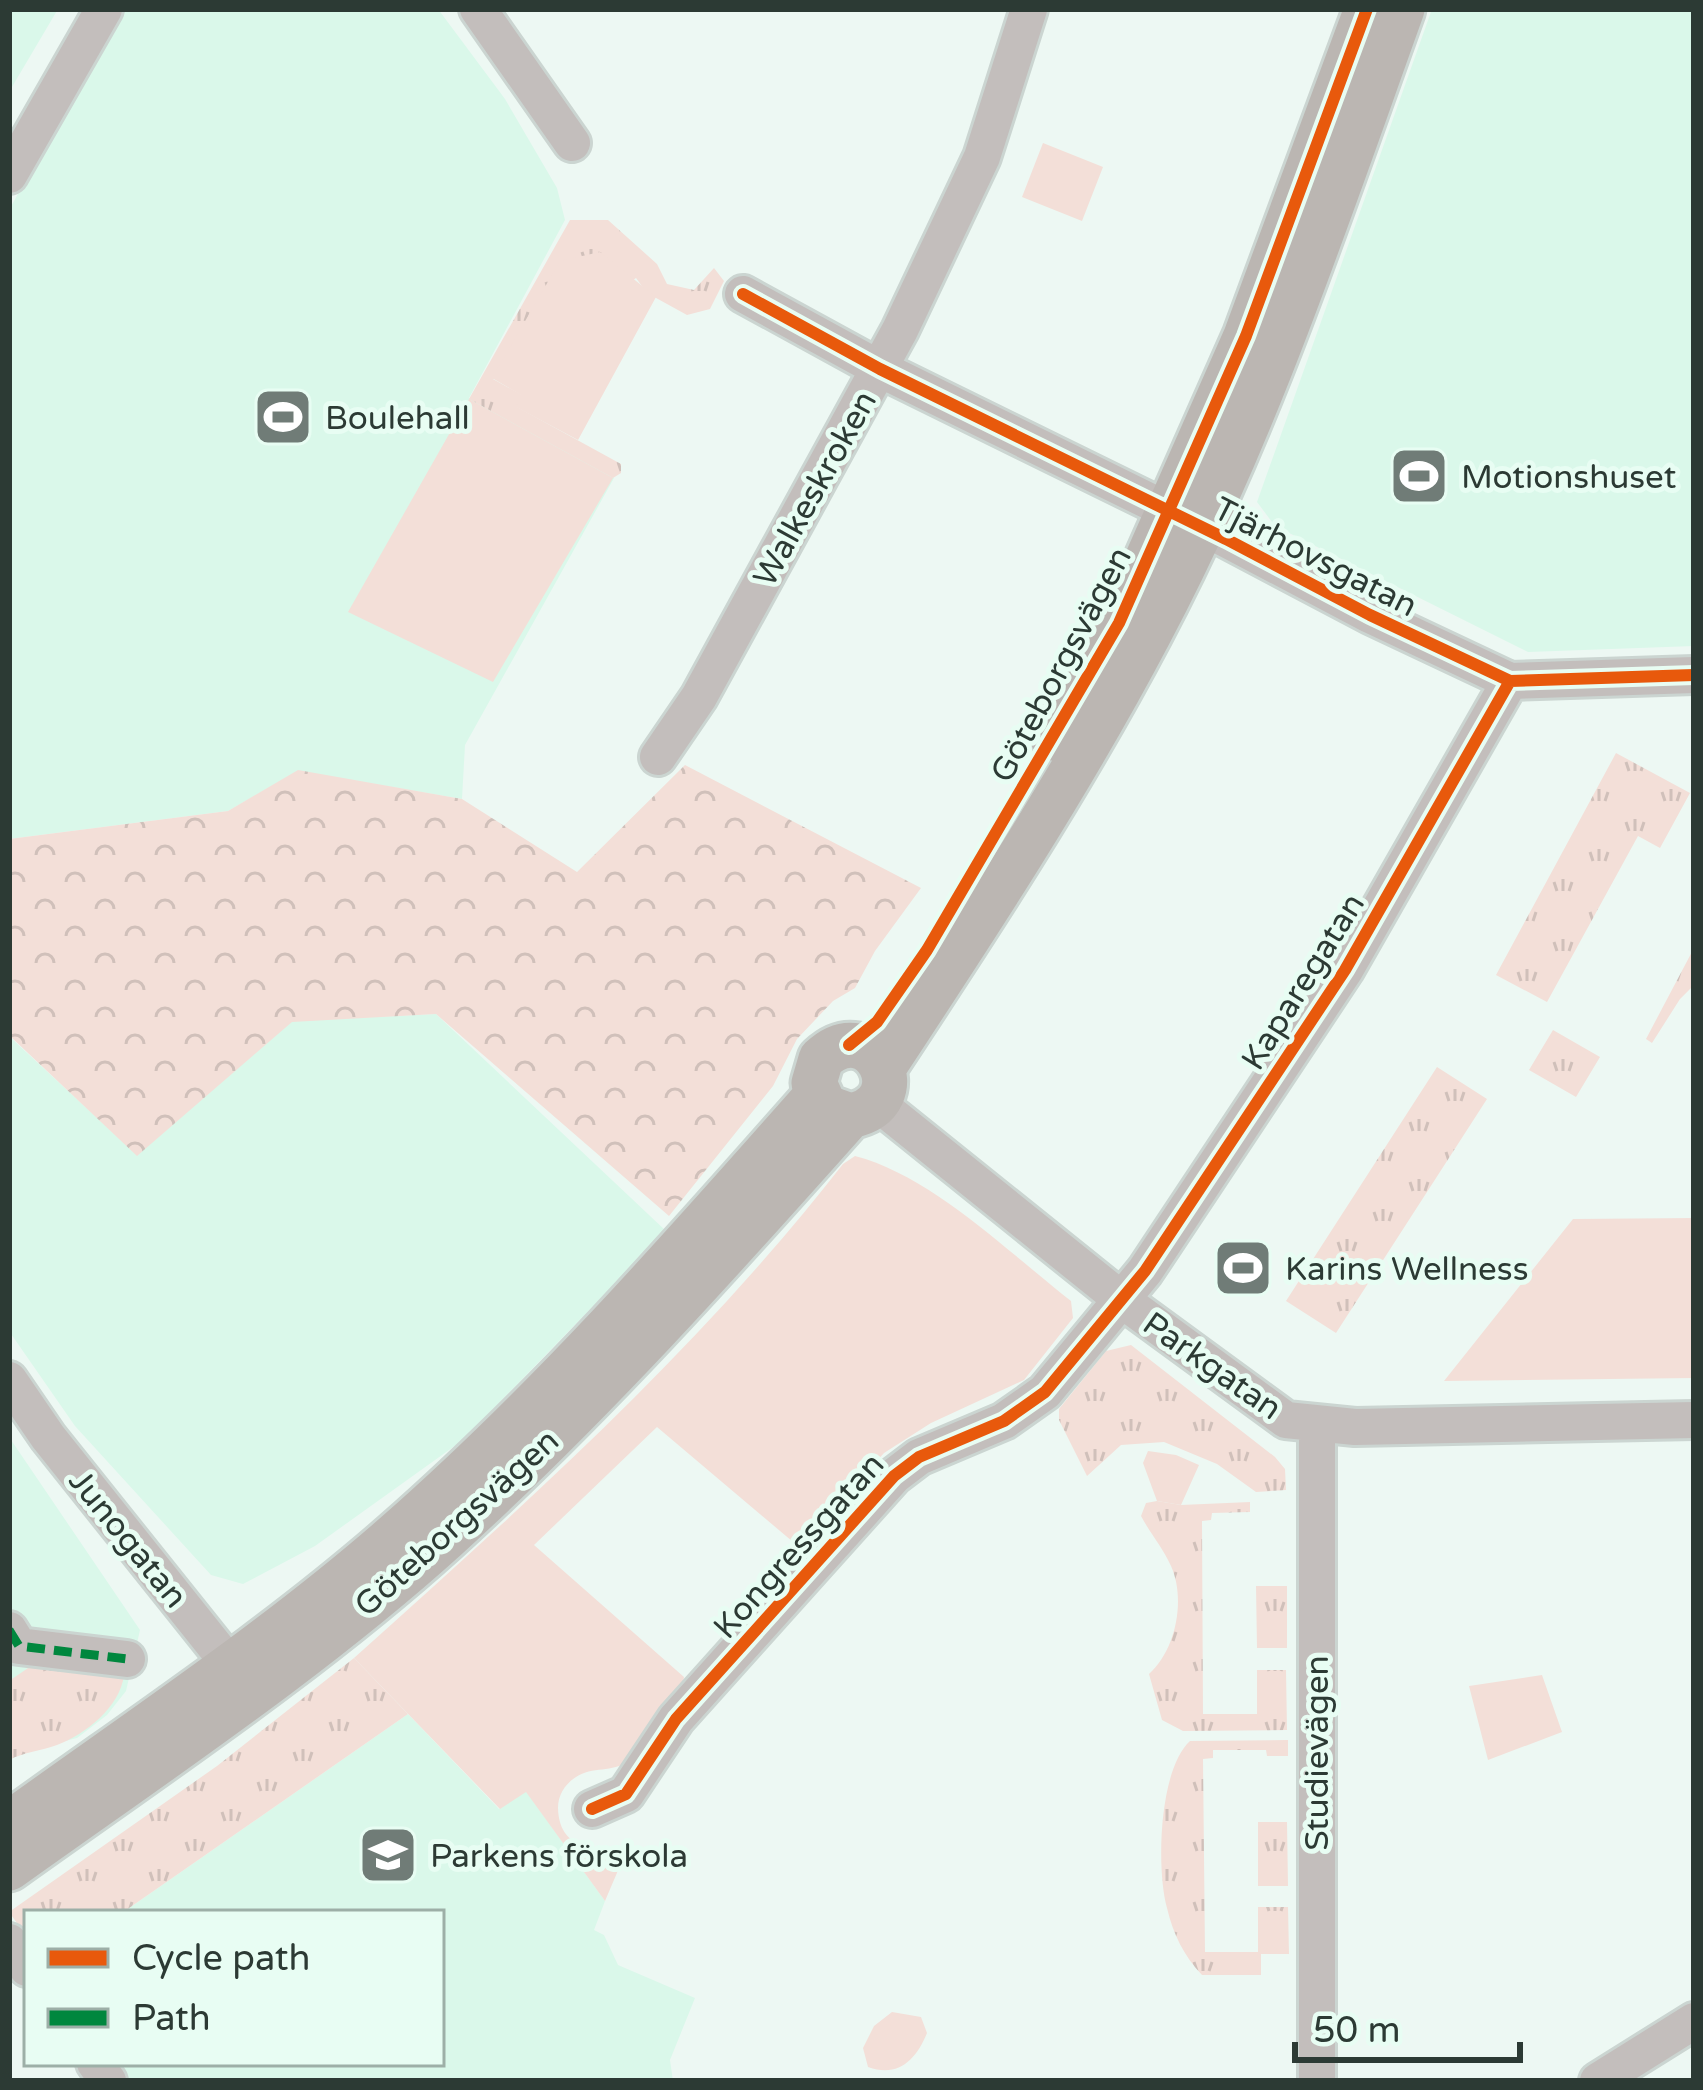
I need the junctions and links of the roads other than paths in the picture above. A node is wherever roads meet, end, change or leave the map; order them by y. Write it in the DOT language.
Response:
graph roads {
  1 [pos="104,9"];
  2 [pos="478,9"];
  3 [pos="1029,9"];
  4 [pos="1367,9"];
  5 [pos="1402,9"];
  6 [pos="572,143"];
  7 [pos="9,176"];
  8 [pos="743,294"];
  9 [pos="880,369"];
  10 [pos="1185,520"];
  11 [pos="1694,675"];
  12 [pos="1510,680"];
  13 [pos="658,757"];
  14 [pos="855,1085"];
  15 [pos="1122,1300"];
  16 [pos="9,1380"];
  17 [pos="1694,1420"];
  18 [pos="1317,1426"];
  19 [pos="12,1643"];
  20 [pos="127,1660"];
  21 [pos="241,1679"];
  22 [pos="592,1809"];
  23 [pos="9,1824"];
  24 [pos="9,1868"];
  25 [pos="1694,2020"];
  26 [pos="1317,2081"];
  27 [pos="1598,2081"];
  1 -- 7 [label="street"];
  2 -- 6 [label="street"];
  3 -- 9 [label="street, Walkeskroken"];
  4 -- 10 [label="main road, Göteborgsvägen"];
  5 -- 10 [label="main road, Göteborgsvägen"];
  8 -- 9 [label="street, Tjärhovsgatan"];
  9 -- 10 [label="street, Tjärhovsgatan"];
  9 -- 13 [label="street, Walkeskroken"];
  10 -- 12 [label="street, Tjärhovsgatan"];
  10 -- 14 [label="main road, Göteborgsvägen"];
  11 -- 12 [label="street, Tjärhovsgatan"];
  12 -- 15 [label="street, Kaparegatan"];
  14 -- 15 [label="street, Parkgatan"];
  14 -- 21 [label="main road, Göteborgsvägen"];
  15 -- 18 [label="street, Parkgatan"];
  15 -- 22 [label="street, Kongressgatan"];
  16 -- 21 [label="street, Junogatan"];
  17 -- 18 [label="street, Parkgatan"];
  18 -- 26 [label="street, Studievägen"];
  19 -- 20 [label="street"];
  21 -- 23 [label="main road, Göteborgsvägen"];
  21 -- 24 [label="main road, Göteborgsvägen"];
  25 -- 27 [label="street"];
}
